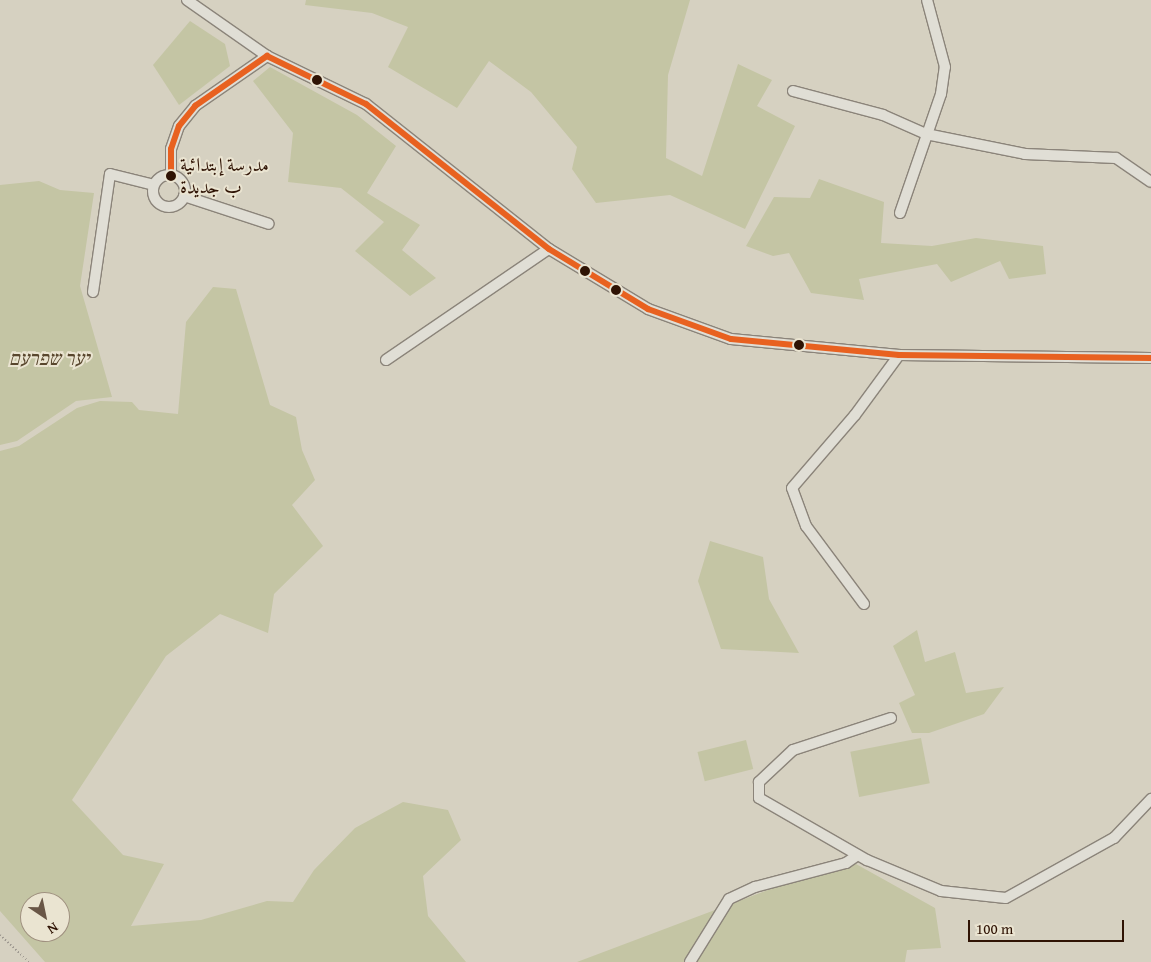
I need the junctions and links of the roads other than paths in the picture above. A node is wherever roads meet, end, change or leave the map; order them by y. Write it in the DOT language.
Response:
graph roads {
  1 [pos="187,0"];
  2 [pos="927,0"];
  3 [pos="267,56"];
  4 [pos="792,91"];
  5 [pos="926,134"];
  6 [pos="170,176"];
  7 [pos="1151,182"];
  8 [pos="154,185"];
  9 [pos="184,196"];
  10 [pos="900,213"];
  11 [pos="269,224"];
  12 [pos="549,249"];
  13 [pos="93,292"];
  14 [pos="899,355"];
  15 [pos="1151,358"];
  16 [pos="386,360"];
  17 [pos="864,604"];
  18 [pos="891,718"];
  19 [pos="1151,799"];
  20 [pos="858,855"];
  21 [pos="690,962"];
  1 -- 3 [label="street"];
  2 -- 5 [label="street"];
  3 -- 6 [label="street"];
  3 -- 12 [label="street"];
  4 -- 5 [label="street"];
  5 -- 7 [label="street"];
  5 -- 10 [label="street"];
  6 -- 8 [label="street"];
  6 -- 9 [label="street"];
  8 -- 9 [label="street"];
  8 -- 13 [label="street"];
  9 -- 11 [label="street"];
  12 -- 14 [label="street"];
  12 -- 16 [label="street"];
  14 -- 15 [label="street"];
  14 -- 17 [label="street"];
  18 -- 20 [label="street"];
  19 -- 20 [label="street"];
  20 -- 21 [label="street"];
}
